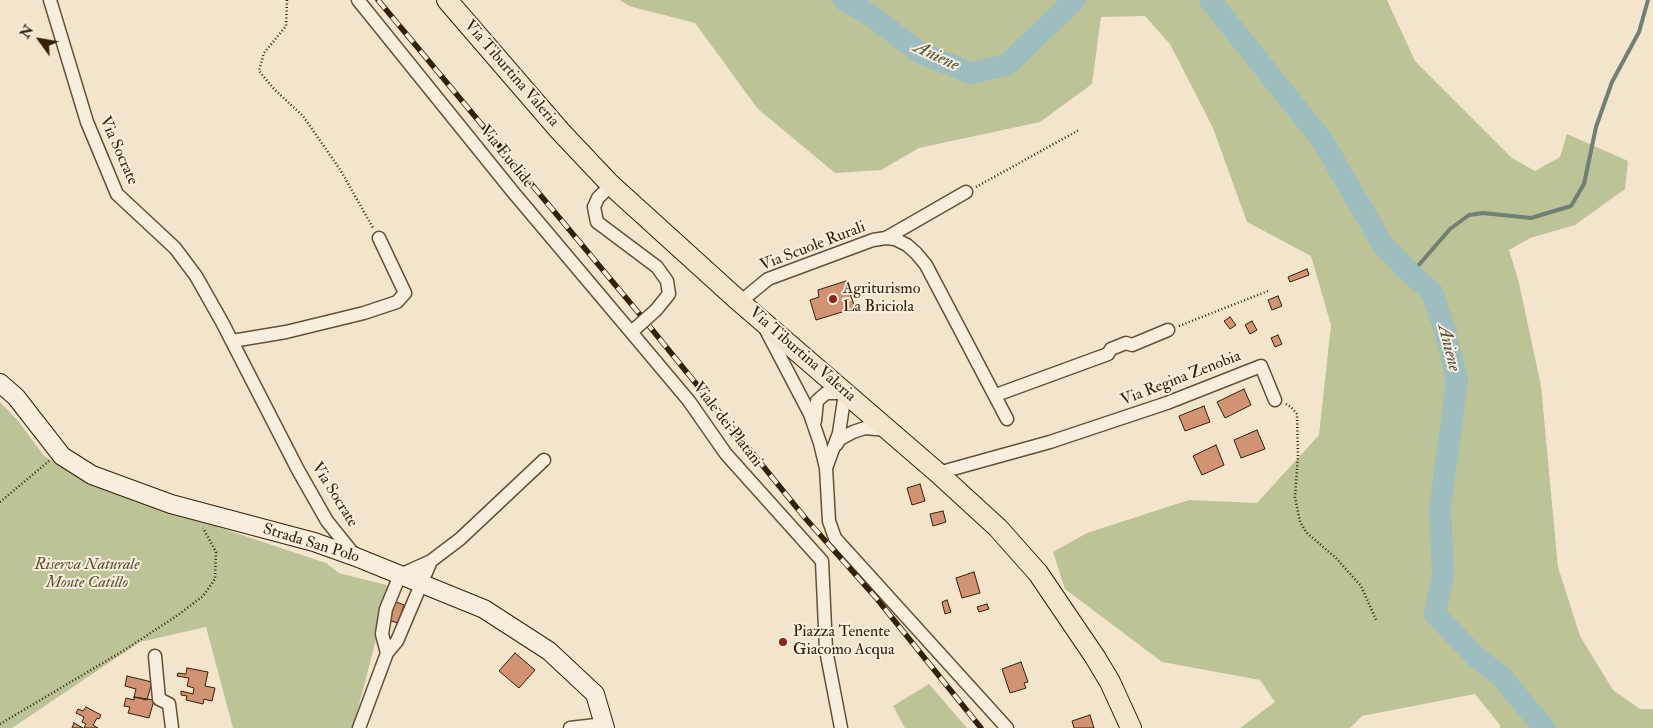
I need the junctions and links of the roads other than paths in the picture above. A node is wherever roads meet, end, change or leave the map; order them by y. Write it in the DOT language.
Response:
graph roads {
  1 [pos="50,0"];
  2 [pos="358,0"];
  3 [pos="447,0"];
  4 [pos="611,185"];
  5 [pos="966,192"];
  6 [pos="379,238"];
  7 [pos="886,238"];
  8 [pos="740,302"];
  9 [pos="760,319"];
  10 [pos="634,330"];
  11 [pos="1168,330"];
  12 [pos="232,341"];
  13 [pos="0,383"];
  14 [pos="845,393"];
  15 [pos="996,396"];
  16 [pos="1275,400"];
  17 [pos="1007,419"];
  18 [pos="888,430"];
  19 [pos="816,431"];
  20 [pos="833,449"];
  21 [pos="544,460"];
  22 [pos="826,468"];
  23 [pos="938,473"];
  24 [pos="356,557"];
  25 [pos="432,560"];
  26 [pos="400,575"];
  27 [pos="420,584"];
  28 [pos="387,654"];
  29 [pos="155,656"];
  30 [pos="604,726"];
  31 [pos="172,728"];
  32 [pos="359,728"];
  33 [pos="570,728"];
  34 [pos="840,728"];
  35 [pos="1007,728"];
  36 [pos="1131,728"];
  1 -- 12 [label="street, Via Socrate"];
  2 -- 10 [label="street, Via Euclide"];
  3 -- 4 [label="main road, Via Tiburtina Valeria"];
  4 -- 8 [label="main road, Via Tiburtina Valeria"];
  4 -- 10 [label="street, bridge"];
  5 -- 7 [label="street"];
  6 -- 12 [label="street"];
  7 -- 8 [label="street, Via Scuole Rurali"];
  7 -- 15 [label="street, Via Scuole Rurali"];
  8 -- 9 [label="main road, Via Tiburtina Valeria"];
  9 -- 14 [label="main road, Via Tiburtina Valeria"];
  9 -- 19 [label="street"];
  10 -- 34 [label="street, Viale dei Platani"];
  11 -- 15 [label="street"];
  12 -- 24 [label="street, Via Socrate"];
  13 -- 24 [label="street, Strada San Polo"];
  14 -- 18 [label="main road, Via Tiburtina Valeria"];
  14 -- 19 [label="street"];
  14 -- 20 [label="street"];
  15 -- 17 [label="street, Via Scuole Rurali"];
  16 -- 23 [label="street, Via Regina Zenobia"];
  18 -- 20 [label="street"];
  18 -- 23 [label="main road, Via Tiburtina Valeria"];
  19 -- 22 [label="street"];
  20 -- 22 [label="street"];
  21 -- 25 [label="street"];
  22 -- 35 [label="street"];
  23 -- 36 [label="main road, Via Tiburtina Valeria"];
  24 -- 26 [label="street, Strada San Polo"];
  25 -- 26 [label="street"];
  25 -- 27 [label="street"];
  26 -- 27 [label="street, Strada San Polo"];
  26 -- 28 [label="street"];
  27 -- 28 [label="street"];
  27 -- 30 [label="street, Strada San Polo"];
  28 -- 32 [label="street"];
  29 -- 31 [label="street"];
  30 -- 33 [label="street"];
}
